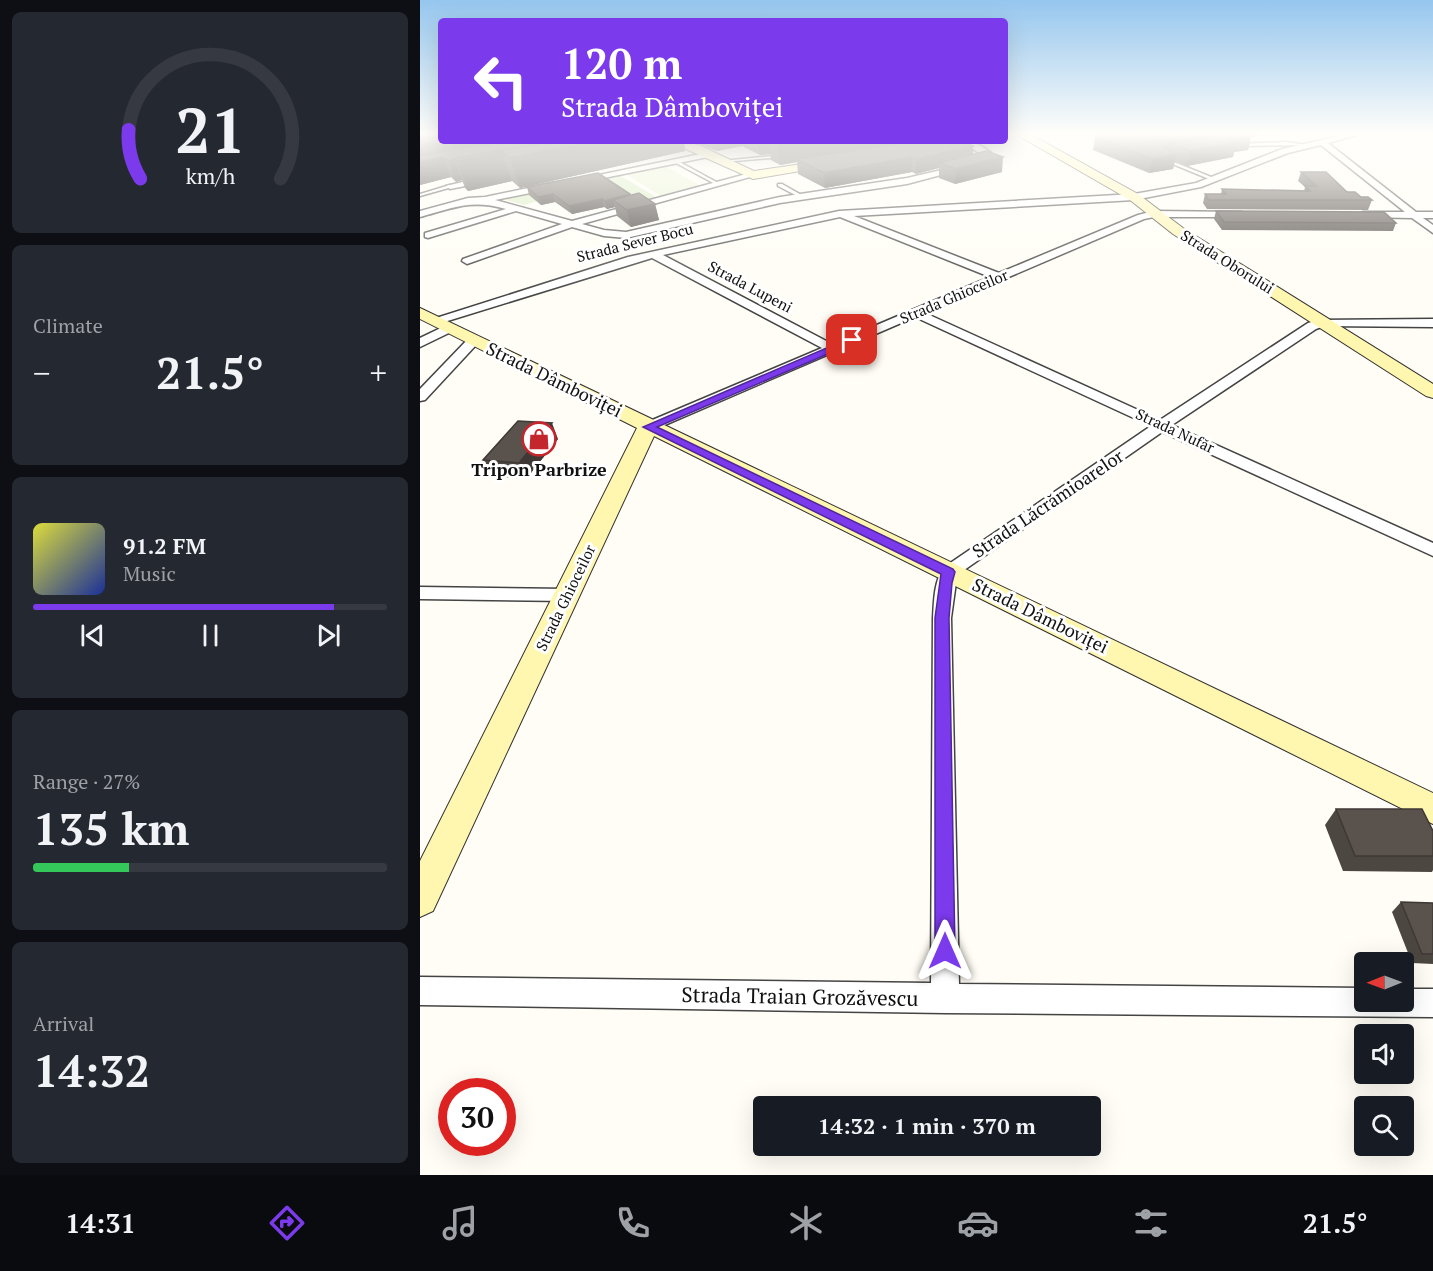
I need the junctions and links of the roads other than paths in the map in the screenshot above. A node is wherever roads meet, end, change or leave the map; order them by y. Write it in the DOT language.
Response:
graph roads {
  1 [pos="444,188"];
  2 [pos="452,188"];
  3 [pos="544,188"];
  4 [pos="703,188"];
  5 [pos="785,188"];
  6 [pos="869,188"];
  7 [pos="1118,188"];
  8 [pos="1186,188"];
  9 [pos="1380,188"];
  10 [pos="420,195"];
  11 [pos="803,197"];
  12 [pos="1134,197"];
  13 [pos="485,200"];
  14 [pos="468,201"];
  15 [pos="516,208"];
  16 [pos="562,210"];
  17 [pos="420,214"];
  18 [pos="539,214"];
  19 [pos="839,214"];
  20 [pos="1154,214"];
  21 [pos="1249,214"];
  22 [pos="1356,215"];
  23 [pos="1415,215"];
  24 [pos="1433,215"];
  25 [pos="572,224"];
  26 [pos="1433,230"];
  27 [pos="428,235"];
  28 [pos="653,254"];
  29 [pos="467,261"];
  30 [pos="999,277"];
  31 [pos="915,313"];
  32 [pos="435,321"];
  33 [pos="1322,322"];
  34 [pos="1433,322"];
  35 [pos="473,340"];
  36 [pos="420,343"];
  37 [pos="832,349"];
  38 [pos="1433,392"];
  39 [pos="420,397"];
  40 [pos="1162,425"];
  41 [pos="648,427"];
  42 [pos="1433,550"];
  43 [pos="949,572"];
  44 [pos="420,593"];
  45 [pos="568,595"];
  46 [pos="1433,809"];
  47 [pos="420,899"];
  48 [pos="420,991"];
  49 [pos="945,999"];
  50 [pos="1433,1003"];
  1 -- 10 [label="lane"];
  2 -- 14 [label="street"];
  3 -- 13 [label="street"];
  4 -- 25 [label="street"];
  5 -- 11 [label="lane"];
  6 -- 11 [label="street"];
  7 -- 12 [label="street, Strada Oborului"];
  8 -- 12 [label="street, Strada Sever Bocu"];
  9 -- 23 [label="street"];
  11 -- 25 [label="street"];
  12 -- 19 [label="street, Strada Sever Bocu"];
  12 -- 20 [label="street, Strada Oborului"];
  13 -- 14 [label="street"];
  13 -- 15 [label="street"];
  14 -- 17 [label="street"];
  15 -- 18 [label="street"];
  15 -- 27 [label="street"];
  16 -- 18 [label="street"];
  18 -- 25 [label="street"];
  19 -- 28 [label="street, Strada Sever Bocu"];
  19 -- 30 [label="street"];
  20 -- 21 [label="street, Strada Ghioceilor"];
  20 -- 30 [label="street, Strada Ghioceilor"];
  20 -- 33 [label="street, Strada Oborului"];
  22 -- 23 [label="street"];
  23 -- 24 [label="street"];
  23 -- 26 [label="street"];
  25 -- 29 [label="street"];
  28 -- 32 [label="street, Strada Sever Bocu"];
  28 -- 37 [label="street, Strada Lupeni"];
  30 -- 31 [label="street, Strada Ghioceilor"];
  31 -- 37 [label="street, Strada Ghioceilor"];
  31 -- 40 [label="street, Strada Nufăr"];
  32 -- 35 [label="street, Strada Dâmboviței"];
  32 -- 36 [label="street, Strada Sever Bocu"];
  33 -- 34 [label="street, Strada Lăcrămioarelor"];
  33 -- 38 [label="street, Strada Oborului"];
  33 -- 40 [label="street, Strada Lăcrămioarelor"];
  35 -- 39 [label="street"];
  35 -- 41 [label="street, Strada Dâmboviței"];
  37 -- 41 [label="street, Strada Ghioceilor"];
  40 -- 42 [label="street, Strada Nufăr"];
  40 -- 43 [label="street, Strada Lăcrămioarelor"];
  41 -- 43 [label="street, Strada Dâmboviței"];
  41 -- 45 [label="street, Strada Ghioceilor"];
  43 -- 46 [label="street, Strada Dâmboviței"];
  43 -- 49 [label="street"];
  44 -- 45 [label="street"];
  45 -- 47 [label="street, Strada Ghioceilor"];
  48 -- 49 [label="street, Strada Traian Grozăvescu"];
  49 -- 50 [label="street, Strada Traian Grozăvescu"];
}
